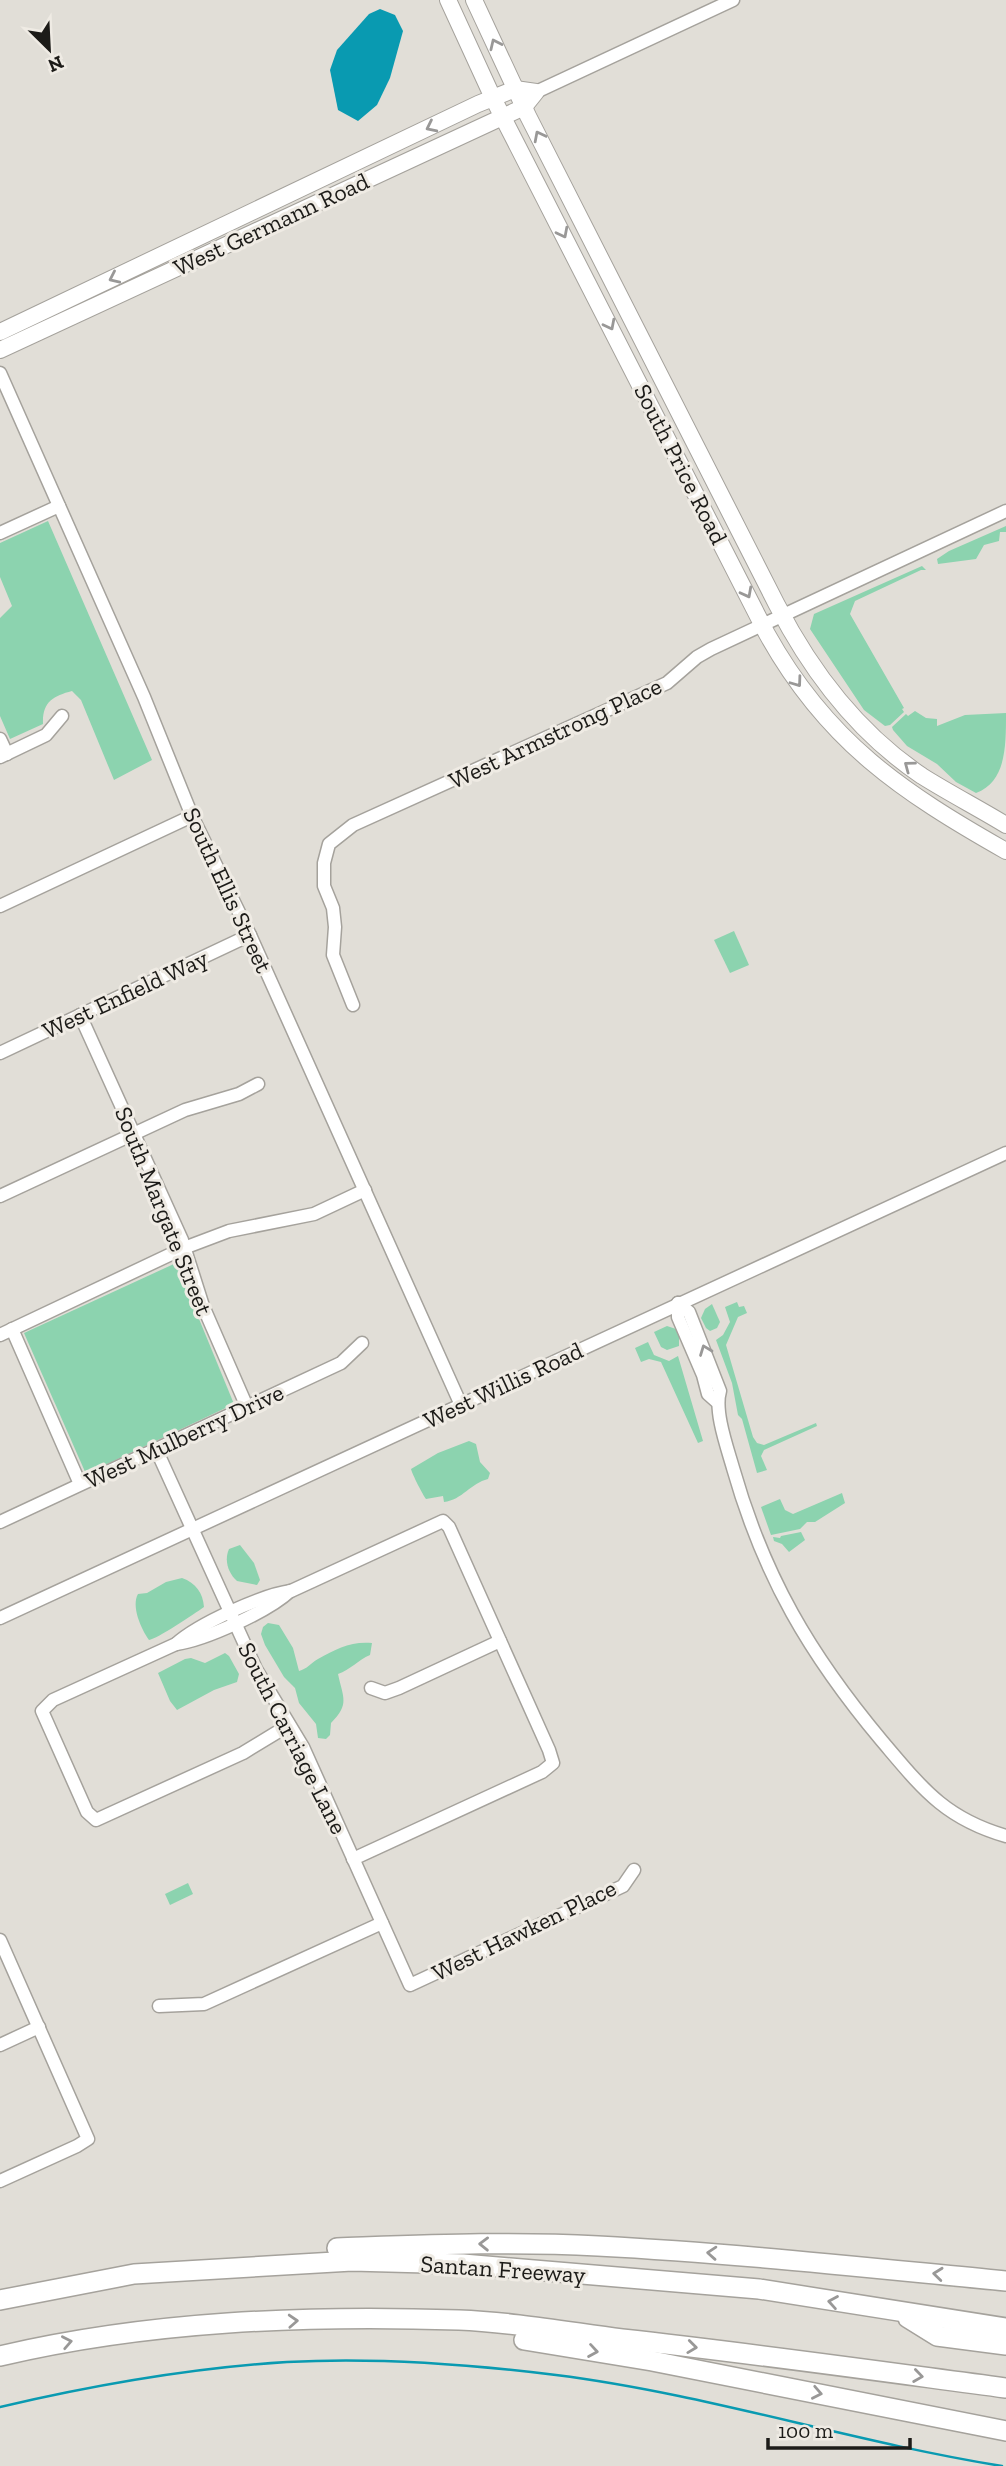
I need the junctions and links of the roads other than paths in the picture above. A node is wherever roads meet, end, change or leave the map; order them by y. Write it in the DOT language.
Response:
graph roads {
  1 [pos="448,0"];
  2 [pos="474,0"];
  3 [pos="733,0"];
  4 [pos="515,89"];
  5 [pos="536,92"];
  6 [pos="493,98"];
  7 [pos="524,107"];
  8 [pos="503,117"];
  9 [pos="0,332"];
  10 [pos="0,351"];
  11 [pos="0,373"];
  12 [pos="59,506"];
  13 [pos="1006,511"];
  14 [pos="0,533"];
  15 [pos="782,615"];
  16 [pos="763,624"];
  17 [pos="62,716"];
  18 [pos="0,739"];
  19 [pos="3,755"];
  20 [pos="896,783"];
  21 [pos="989,814"];
  22 [pos="192,816"];
  23 [pos="1006,825"];
  24 [pos="1006,836"];
  25 [pos="981,837"];
  26 [pos="1006,851"];
  27 [pos="0,906"];
  28 [pos="250,935"];
  29 [pos="353,1005"];
  30 [pos="80,1015"];
  31 [pos="0,1053"];
  32 [pos="258,1084"];
  33 [pos="135,1133"];
  34 [pos="1006,1153"];
  35 [pos="365,1191"];
  36 [pos="0,1196"];
  37 [pos="184,1248"];
  38 [pos="678,1303"];
  39 [pos="6,1332"];
  40 [pos="362,1343"];
  41 [pos="461,1405"];
  42 [pos="247,1407"];
  43 [pos="156,1449"];
  44 [pos="80,1484"];
  45 [pos="0,1522"];
  46 [pos="194,1529"];
  47 [pos="0,1618"];
  48 [pos="233,1618"];
  49 [pos="500,1641"];
  50 [pos="371,1688"];
  51 [pos="289,1725"];
  52 [pos="1006,1836"];
  53 [pos="353,1859"];
  54 [pos="634,1870"];
  55 [pos="382,1923"];
  56 [pos="0,1940"];
  57 [pos="410,1985"];
  58 [pos="159,2006"];
  59 [pos="39,2027"];
  60 [pos="0,2045"];
  61 [pos="0,2181"];
  62 [pos="134,2274"];
  63 [pos="1006,2281"];
  64 [pos="0,2300"];
  65 [pos="900,2313"];
  66 [pos="331,2319"];
  67 [pos="1006,2328"];
  68 [pos="1006,2346"];
  69 [pos="0,2356"];
  70 [pos="1006,2386"];
  71 [pos="1006,2431"];
  1 -- 6 [label="main road, South Price Road"];
  4 -- 2 [label="main road, South Price Road, one-way"];
  3 -- 5 [label="street, West Germann Road"];
  4 -- 5 [label="main road"];
  4 -- 6 [label="main road, West Germann Road"];
  4 -- 7 [label="main road, South Price Road"];
  5 -- 7 [label="main road, West Germann Road"];
  6 -- 8 [label="main road, South Price Road"];
  6 -- 9 [label="main road, West Germann Road, one-way"];
  7 -- 8 [label="main road, West Germann Road"];
  15 -- 7 [label="main road, South Price Road, one-way"];
  8 -- 10 [label="main road, West Germann Road"];
  8 -- 16 [label="main road, South Price Road, one-way"];
  11 -- 12 [label="street, South Ellis Street"];
  12 -- 14 [label="street"];
  12 -- 22 [label="street, South Ellis Street"];
  13 -- 15 [label="street, West Armstrong Place"];
  15 -- 16 [label="street, West Armstrong Place"];
  21 -- 15 [label="main road, South Price Road, one-way"];
  16 -- 20 [label="main road, South Price Road, one-way"];
  16 -- 29 [label="street, West Armstrong Place"];
  17 -- 19 [label="street"];
  18 -- 19 [label="street"];
  20 -- 21 [label="main road"];
  20 -- 25 [label="main road, South Price Road"];
  21 -- 23 [label="main road, South Price Road"];
  22 -- 27 [label="street"];
  22 -- 28 [label="street, South Ellis Street"];
  24 -- 25 [label="main road"];
  25 -- 26 [label="main road, South Price Road"];
  28 -- 30 [label="street, West Enfield Way"];
  28 -- 35 [label="street, South Ellis Street"];
  30 -- 31 [label="street, West Enfield Way"];
  30 -- 33 [label="street, South Margate Street"];
  32 -- 33 [label="street"];
  33 -- 36 [label="street"];
  33 -- 37 [label="street, South Margate Street"];
  34 -- 38 [label="street, West Willis Road"];
  35 -- 37 [label="street"];
  35 -- 41 [label="street, South Ellis Street"];
  37 -- 39 [label="street"];
  37 -- 42 [label="street, South Margate Street"];
  38 -- 41 [label="street, West Willis Road"];
  38 -- 52 [label="street"];
  39 -- 44 [label="street"];
  40 -- 42 [label="street, West Mulberry Drive"];
  41 -- 46 [label="street, West Willis Road"];
  42 -- 43 [label="street, West Mulberry Drive"];
  43 -- 44 [label="street, West Mulberry Drive"];
  43 -- 46 [label="street, South Carriage Lane"];
  44 -- 45 [label="street, West Mulberry Drive"];
  46 -- 47 [label="street, West Willis Road"];
  46 -- 48 [label="street, South Carriage Lane"];
  48 -- 49 [label="street"];
  48 -- 51 [label="street, South Carriage Lane"];
  48 -- 51 [label="street"];
  49 -- 50 [label="street"];
  49 -- 53 [label="street"];
  51 -- 53 [label="street, South Carriage Lane"];
  53 -- 55 [label="street, South Carriage Lane"];
  54 -- 57 [label="street, West Hawken Place"];
  55 -- 57 [label="street, South Carriage Lane"];
  55 -- 58 [label="street"];
  56 -- 59 [label="street"];
  59 -- 60 [label="street"];
  59 -- 61 [label="street"];
  63 -- 62 [label="highway, one-way"];
  62 -- 64 [label="highway, Santan Freeway"];
  65 -- 62 [label="highway, Santan Freeway, one-way"];
  65 -- 67 [label="highway, Santan Freeway"];
  65 -- 68 [label="highway"];
  69 -- 66 [label="highway, one-way"];
  66 -- 70 [label="highway, one-way"];
  66 -- 71 [label="highway, one-way"];
}
